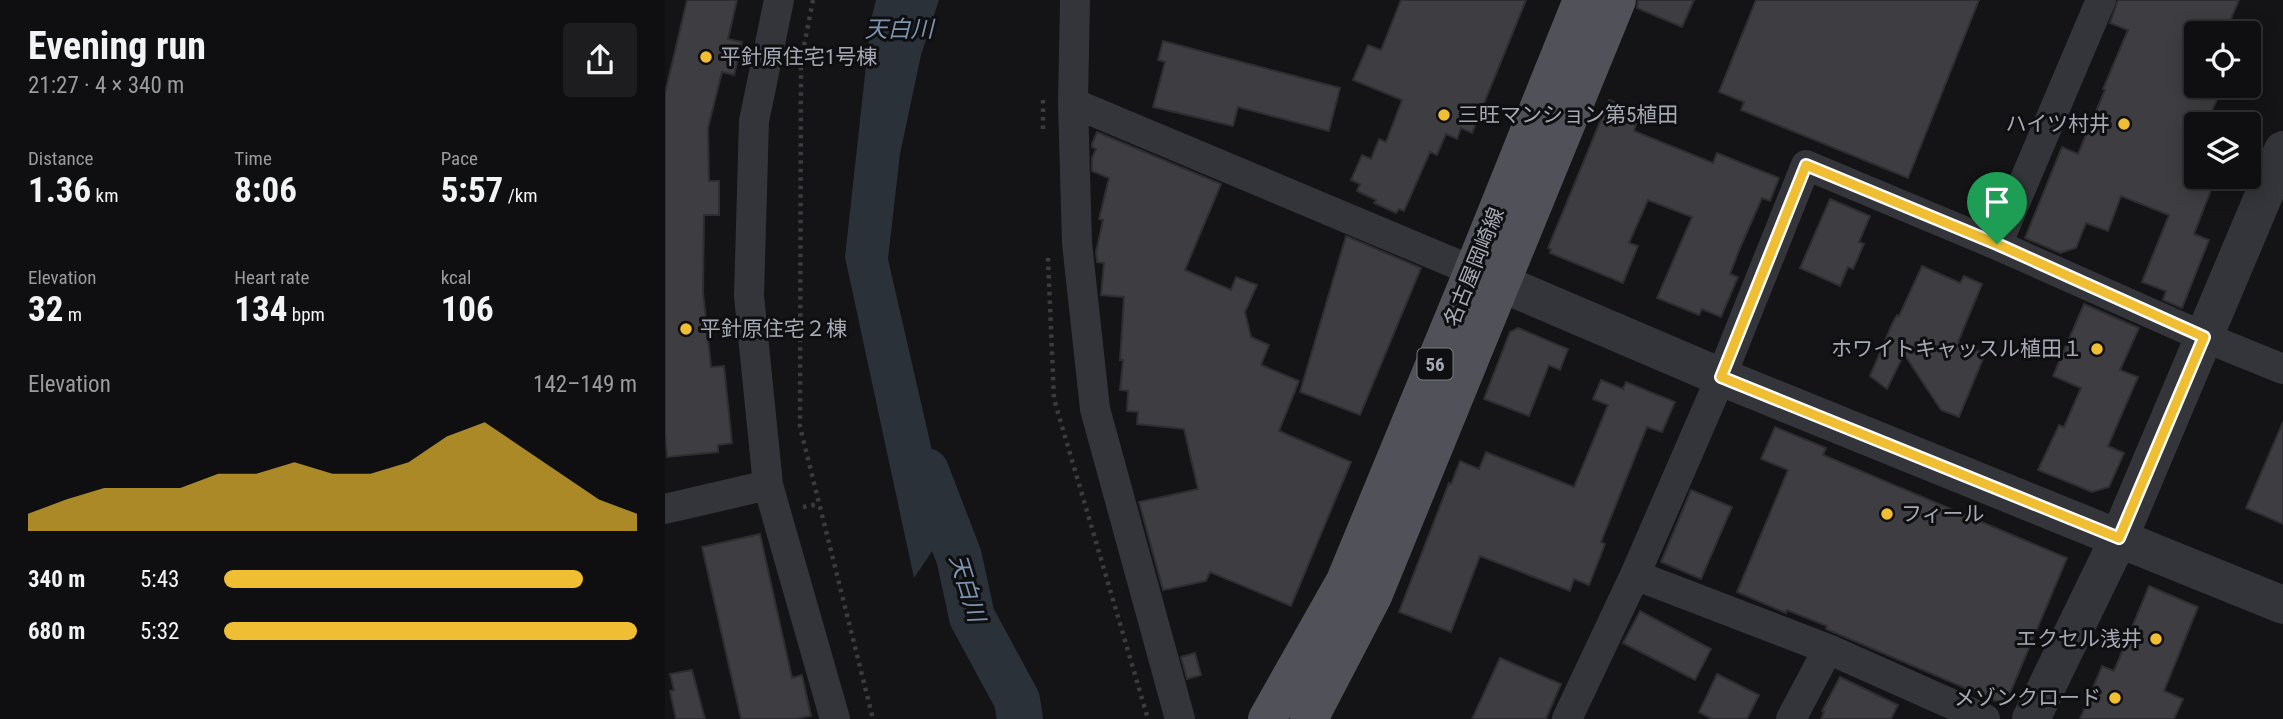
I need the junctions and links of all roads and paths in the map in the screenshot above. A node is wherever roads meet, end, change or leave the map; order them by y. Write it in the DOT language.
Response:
graph roads {
  1 [pos="779,0"];
  2 [pos="813,0"];
  3 [pos="1075,0"];
  4 [pos="1581,0"];
  5 [pos="1617,0"];
  6 [pos="2101,0"];
  7 [pos="1073,103"];
  8 [pos="2283,150"];
  9 [pos="1997,244"];
  10 [pos="1487,277"];
  11 [pos="2204,337"];
  12 [pos="2283,369"];
  13 [pos="1721,377"];
  14 [pos="768,485"];
  15 [pos="665,509"];
  16 [pos="2119,538"];
  17 [pos="1635,575"];
  18 [pos="2283,605"];
  19 [pos="1828,649"];
  20 [pos="835,719"];
  21 [pos="873,719"];
  22 [pos="1181,719"];
  23 [pos="1267,719"];
  24 [pos="1309,719"];
  25 [pos="1567,719"];
  26 [pos="1791,719"];
  27 [pos="1985,719"];
  28 [pos="2031,719"];
  1 -- 14 [label="street"];
  2 -- 21 [label="path"];
  3 -- 7 [label="street"];
  4 -- 10 [label="main road, 名古屋岡崎線 / 56"];
  5 -- 10 [label="main road, 名古屋岡崎線 / 56"];
  6 -- 9 [label="street"];
  7 -- 10 [label="street"];
  7 -- 22 [label="street"];
  8 -- 11 [label="street"];
  9 -- 11 [label="street"];
  9 -- 13 [label="street"];
  10 -- 13 [label="street"];
  10 -- 23 [label="main road, 名古屋岡崎線 / 56"];
  10 -- 24 [label="main road, 名古屋岡崎線 / 56"];
  11 -- 12 [label="street"];
  11 -- 16 [label="street"];
  13 -- 16 [label="street"];
  13 -- 17 [label="street"];
  14 -- 15 [label="street"];
  14 -- 20 [label="street"];
  16 -- 18 [label="street"];
  16 -- 28 [label="street"];
  17 -- 19 [label="street"];
  17 -- 25 [label="street"];
  19 -- 26 [label="street"];
  19 -- 27 [label="street"];
}
